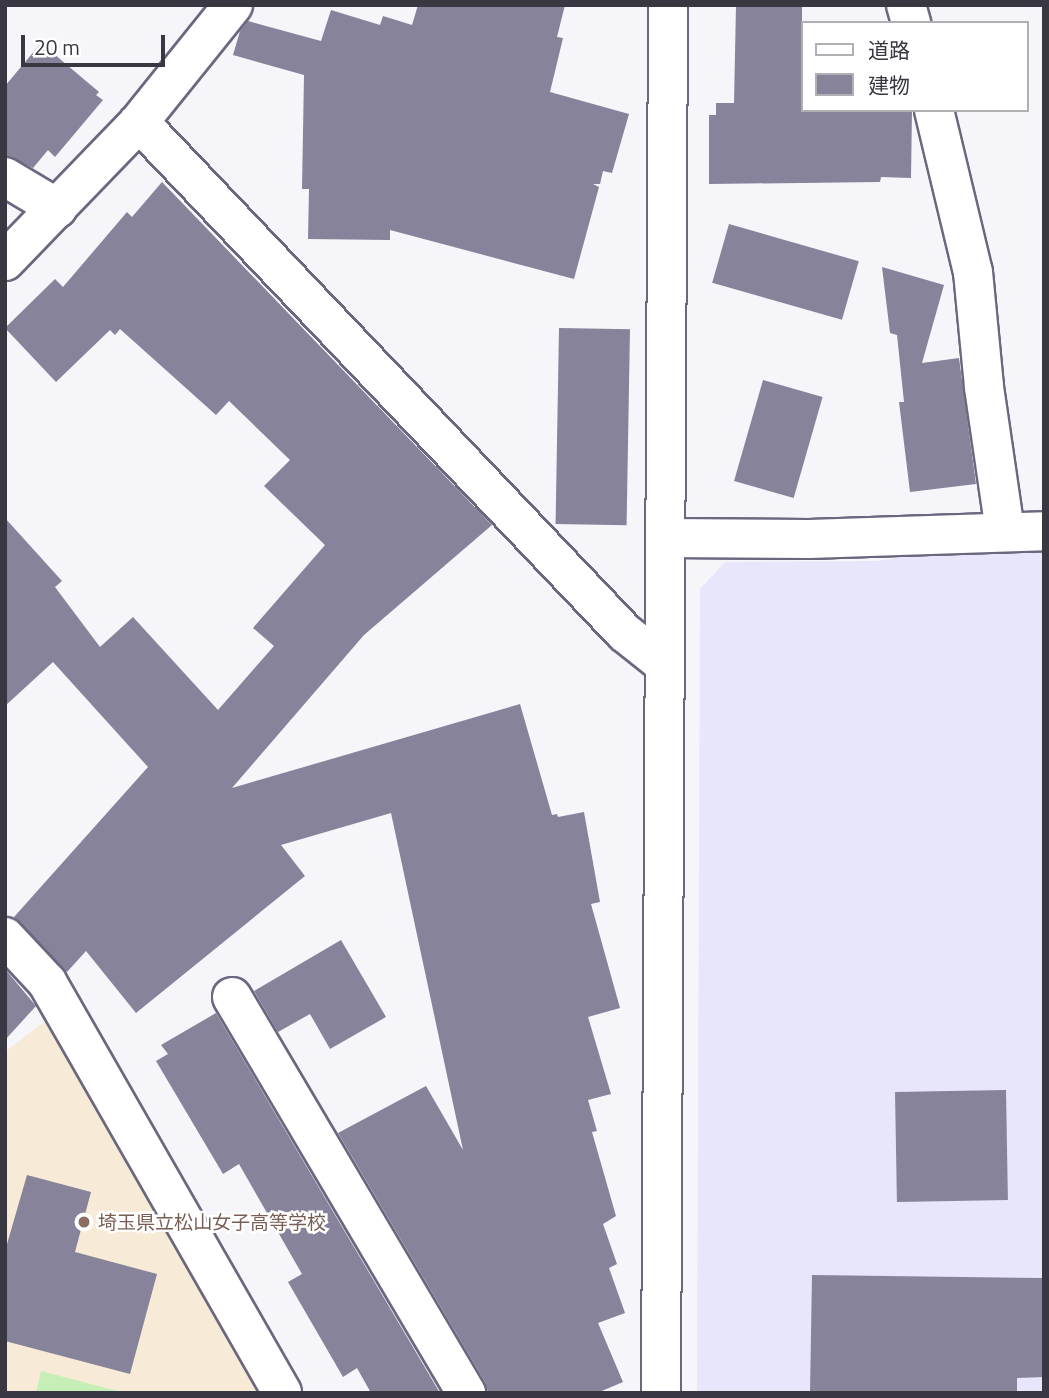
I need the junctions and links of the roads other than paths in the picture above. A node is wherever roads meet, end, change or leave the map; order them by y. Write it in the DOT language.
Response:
graph roads {
  1 [pos="233,5"];
  2 [pos="667,5"];
  3 [pos="934,112"];
  4 [pos="139,121"];
  5 [pos="5,177"];
  6 [pos="57,208"];
  7 [pos="5,261"];
  8 [pos="1006,531"];
  9 [pos="1044,531"];
  10 [pos="665,538"];
  11 [pos="664,664"];
  12 [pos="5,937"];
  13 [pos="232,998"];
  14 [pos="652,1389"];
  15 [pos="282,1393"];
  16 [pos="466,1393"];
  1 -- 4 [label="street"];
  2 -- 10 [label="street"];
  3 -- 8 [label="street"];
  4 -- 6 [label="street"];
  4 -- 11 [label="street"];
  5 -- 6 [label="street"];
  6 -- 7 [label="street"];
  8 -- 9 [label="street"];
  8 -- 10 [label="street"];
  10 -- 11 [label="street"];
  11 -- 14 [label="street"];
  12 -- 15 [label="street"];
  13 -- 16 [label="street"];
}
